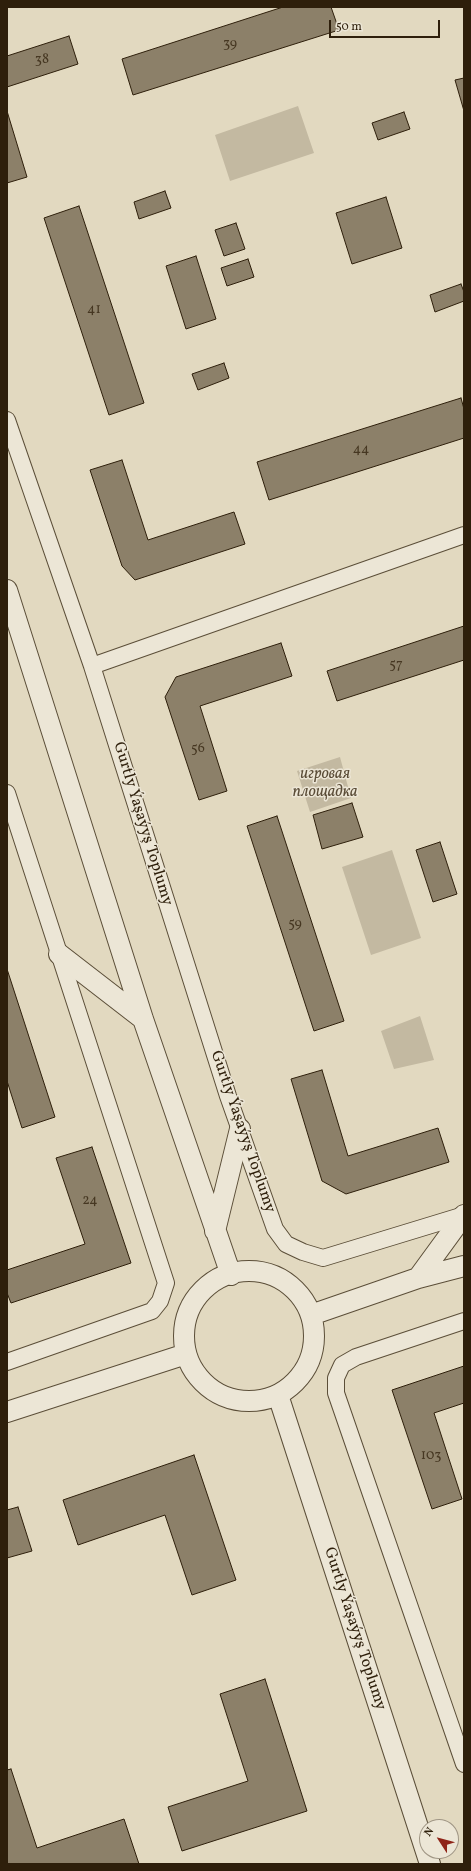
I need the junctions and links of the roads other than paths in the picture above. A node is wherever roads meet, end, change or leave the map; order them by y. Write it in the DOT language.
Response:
graph roads {
  1 [pos="7,420"];
  2 [pos="464,535"];
  3 [pos="7,590"];
  4 [pos="92,666"];
  5 [pos="7,793"];
  6 [pos="59,954"];
  7 [pos="143,1019"];
  8 [pos="240,1129"];
  9 [pos="464,1215"];
  10 [pos="215,1231"];
  11 [pos="464,1266"];
  12 [pos="230,1275"];
  13 [pos="418,1278"];
  14 [pos="311,1315"];
  15 [pos="464,1321"];
  16 [pos="186,1354"];
  17 [pos="7,1362"];
  18 [pos="278,1395"];
  19 [pos="7,1412"];
  20 [pos="464,1764"];
  21 [pos="430,1864"];
  1 -- 4 [label="street, Gurtly Ýaşaýyş Toplumy"];
  2 -- 4 [label="street"];
  3 -- 7 [label="street"];
  4 -- 8 [label="street, Gurtly Ýaşaýyş Toplumy"];
  5 -- 6 [label="street"];
  6 -- 7 [label="street"];
  6 -- 17 [label="street"];
  7 -- 10 [label="street"];
  8 -- 9 [label="street, Gurtly Ýaşaýyş Toplumy"];
  8 -- 10 [label="street"];
  9 -- 13 [label="street"];
  10 -- 12 [label="street"];
  11 -- 13 [label="street"];
  12 -- 14 [label="street"];
  12 -- 16 [label="street"];
  13 -- 14 [label="street"];
  14 -- 18 [label="street"];
  15 -- 20 [label="street"];
  16 -- 18 [label="street"];
  16 -- 19 [label="street"];
  18 -- 21 [label="street, Gurtly Ýaşaýyş Toplumy"];
}
